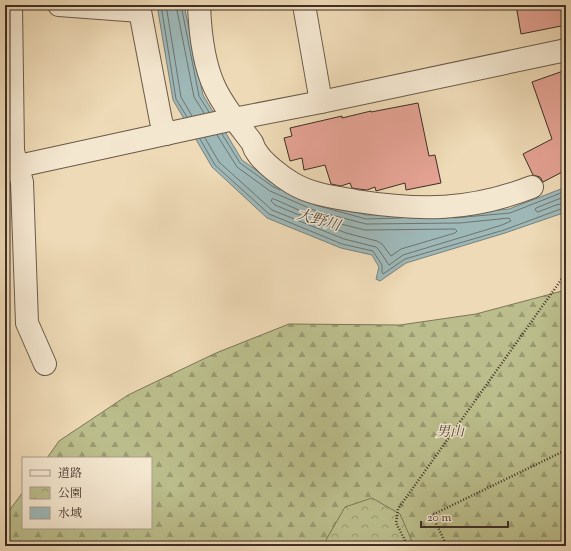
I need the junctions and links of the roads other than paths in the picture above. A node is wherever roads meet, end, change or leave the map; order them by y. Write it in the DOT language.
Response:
graph roads {
  1 [pos="11,5"];
  2 [pos="59,5"];
  3 [pos="199,5"];
  4 [pos="304,5"];
  5 [pos="140,8"];
  6 [pos="566,50"];
  7 [pos="321,102"];
  8 [pos="234,119"];
  9 [pos="166,134"];
  10 [pos="11,168"];
  11 [pos="532,187"];
  12 [pos="45,364"];
  1 -- 10 [label="street"];
  2 -- 5 [label="street"];
  3 -- 8 [label="street"];
  4 -- 7 [label="street"];
  5 -- 9 [label="street"];
  6 -- 7 [label="street"];
  7 -- 8 [label="street"];
  8 -- 9 [label="street"];
  8 -- 11 [label="street"];
  9 -- 10 [label="street"];
  10 -- 12 [label="street"];
}
